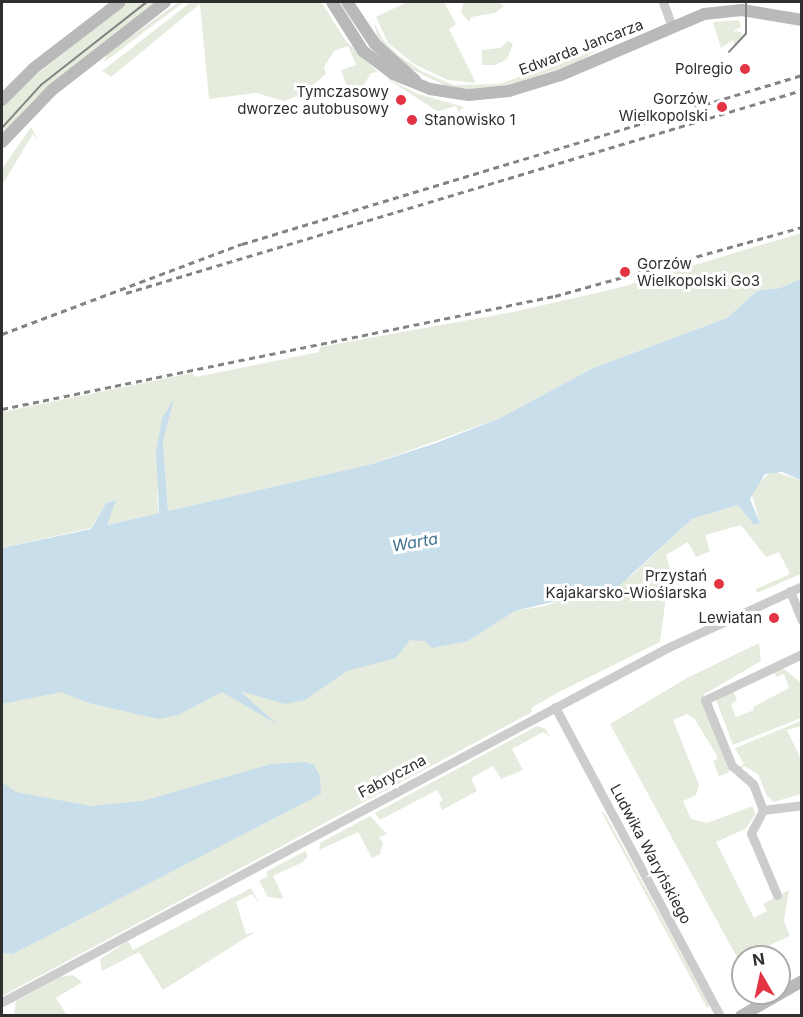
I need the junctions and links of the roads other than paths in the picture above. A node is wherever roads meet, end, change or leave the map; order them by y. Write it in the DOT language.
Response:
graph roads {
  1 [pos="120,2"];
  2 [pos="165,2"];
  3 [pos="332,2"];
  4 [pos="663,2"];
  5 [pos="352,11"];
  6 [pos="801,20"];
  7 [pos="672,27"];
  8 [pos="352,37"];
  9 [pos="423,86"];
  10 [pos="2,100"];
  11 [pos="2,142"];
  12 [pos="801,586"];
  13 [pos="790,591"];
  14 [pos="801,620"];
  15 [pos="801,654"];
  16 [pos="555,707"];
  17 [pos="801,805"];
  18 [pos="763,810"];
  19 [pos="777,895"];
  20 [pos="801,981"];
  21 [pos="2,1002"];
  22 [pos="720,1016"];
  23 [pos="741,1016"];
  1 -- 10 [label="street"];
  2 -- 11 [label="street"];
  3 -- 5 [label="street"];
  3 -- 8 [label="street, Edwarda Jancarza"];
  4 -- 7 [label="street"];
  5 -- 8 [label="street"];
  5 -- 9 [label="street, Edwarda Jancarza"];
  6 -- 7 [label="street, Edwarda Jancarza"];
  7 -- 9 [label="street, Edwarda Jancarza"];
  8 -- 9 [label="street, Edwarda Jancarza"];
  12 -- 13 [label="street, Fabryczna"];
  13 -- 14 [label="street"];
  13 -- 16 [label="street, Fabryczna"];
  15 -- 18 [label="street"];
  16 -- 21 [label="street, Fabryczna"];
  16 -- 22 [label="street, Ludwika Waryńskiego"];
  17 -- 18 [label="street"];
  18 -- 19 [label="street"];
  20 -- 23 [label="street"];
}
